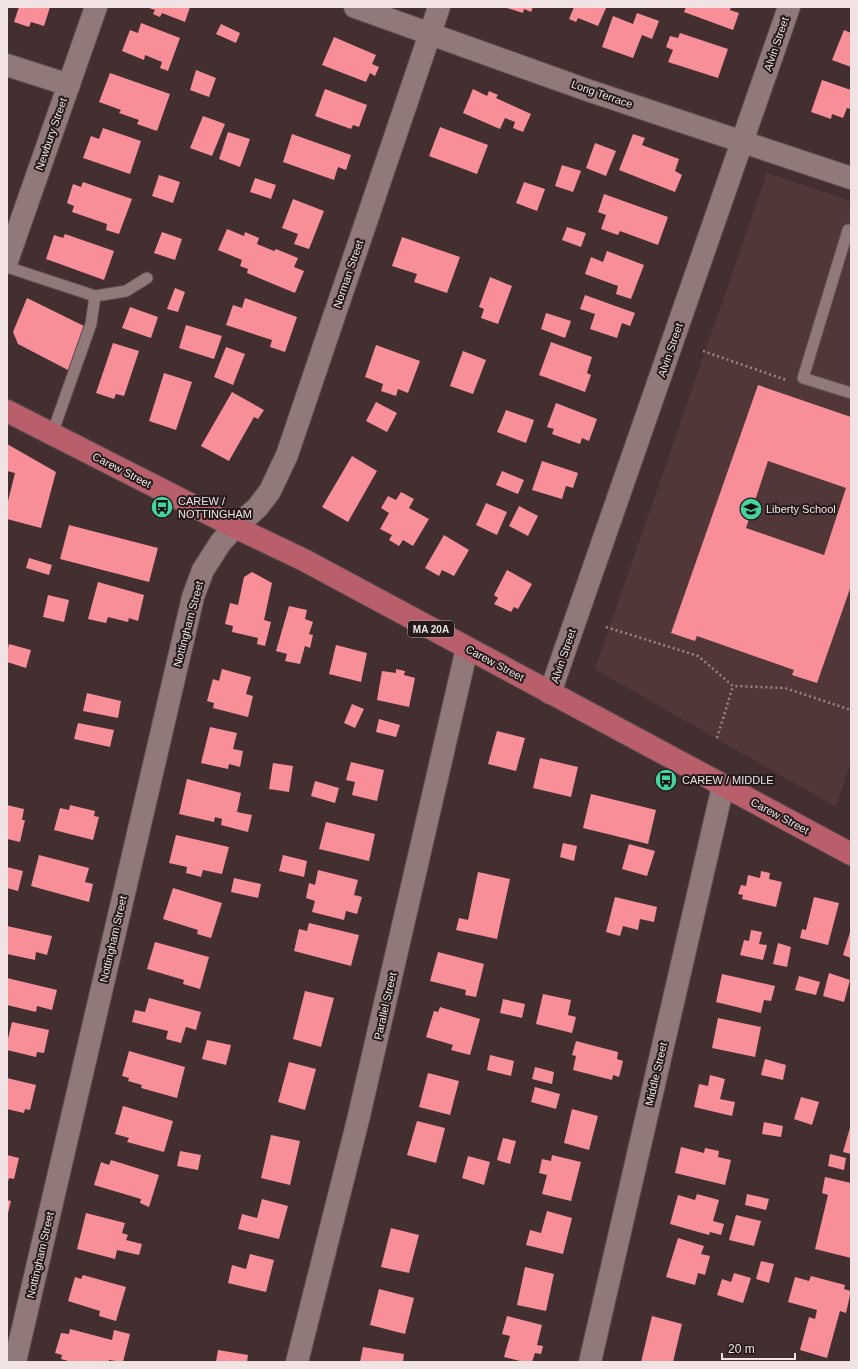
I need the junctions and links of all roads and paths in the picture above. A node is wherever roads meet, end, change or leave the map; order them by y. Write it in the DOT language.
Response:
graph roads {
  1 [pos="96,7"];
  2 [pos="354,7"];
  3 [pos="439,7"];
  4 [pos="789,7"];
  5 [pos="430,33"];
  6 [pos="7,65"];
  7 [pos="69,85"];
  8 [pos="742,142"];
  9 [pos="851,178"];
  10 [pos="851,230"];
  11 [pos="7,261"];
  12 [pos="7,266"];
  13 [pos="147,278"];
  14 [pos="95,296"];
  15 [pos="703,351"];
  16 [pos="792,382"];
  17 [pos="851,393"];
  18 [pos="7,411"];
  19 [pos="52,434"];
  20 [pos="235,527"];
  21 [pos="606,627"];
  22 [pos="468,648"];
  23 [pos="733,686"];
  24 [pos="550,693"];
  25 [pos="851,710"];
  26 [pos="717,738"];
  27 [pos="723,786"];
  28 [pos="851,854"];
  29 [pos="15,1362"];
  30 [pos="297,1362"];
  31 [pos="590,1362"];
  1 -- 7 [label="street, Newbury Street"];
  2 -- 5 [label="street, Long Terrace"];
  3 -- 5 [label="street, Norman Street"];
  4 -- 8 [label="street, Alvin Street"];
  5 -- 8 [label="street, Long Terrace"];
  5 -- 20 [label="street, Norman Street"];
  6 -- 7 [label="street"];
  7 -- 11 [label="street, Newbury Street"];
  8 -- 9 [label="street, Long Terrace"];
  8 -- 24 [label="street, Alvin Street"];
  10 -- 17 [label="lane"];
  12 -- 14 [label="lane"];
  13 -- 14 [label="lane"];
  14 -- 19 [label="lane"];
  15 -- 16 [label="path"];
  18 -- 19 [label="main road, Carew Street / MA 20A"];
  19 -- 20 [label="main road, Carew Street / MA 20A"];
  20 -- 22 [label="main road, Carew Street / MA 20A"];
  20 -- 29 [label="street, Nottingham Street"];
  21 -- 23 [label="path"];
  22 -- 24 [label="main road, Carew Street / MA 20A"];
  22 -- 30 [label="street, Parallel Street"];
  23 -- 25 [label="path"];
  23 -- 26 [label="path"];
  24 -- 27 [label="main road, Carew Street / MA 20A"];
  27 -- 28 [label="main road, Carew Street / MA 20A"];
  27 -- 31 [label="street, Middle Street"];
}
